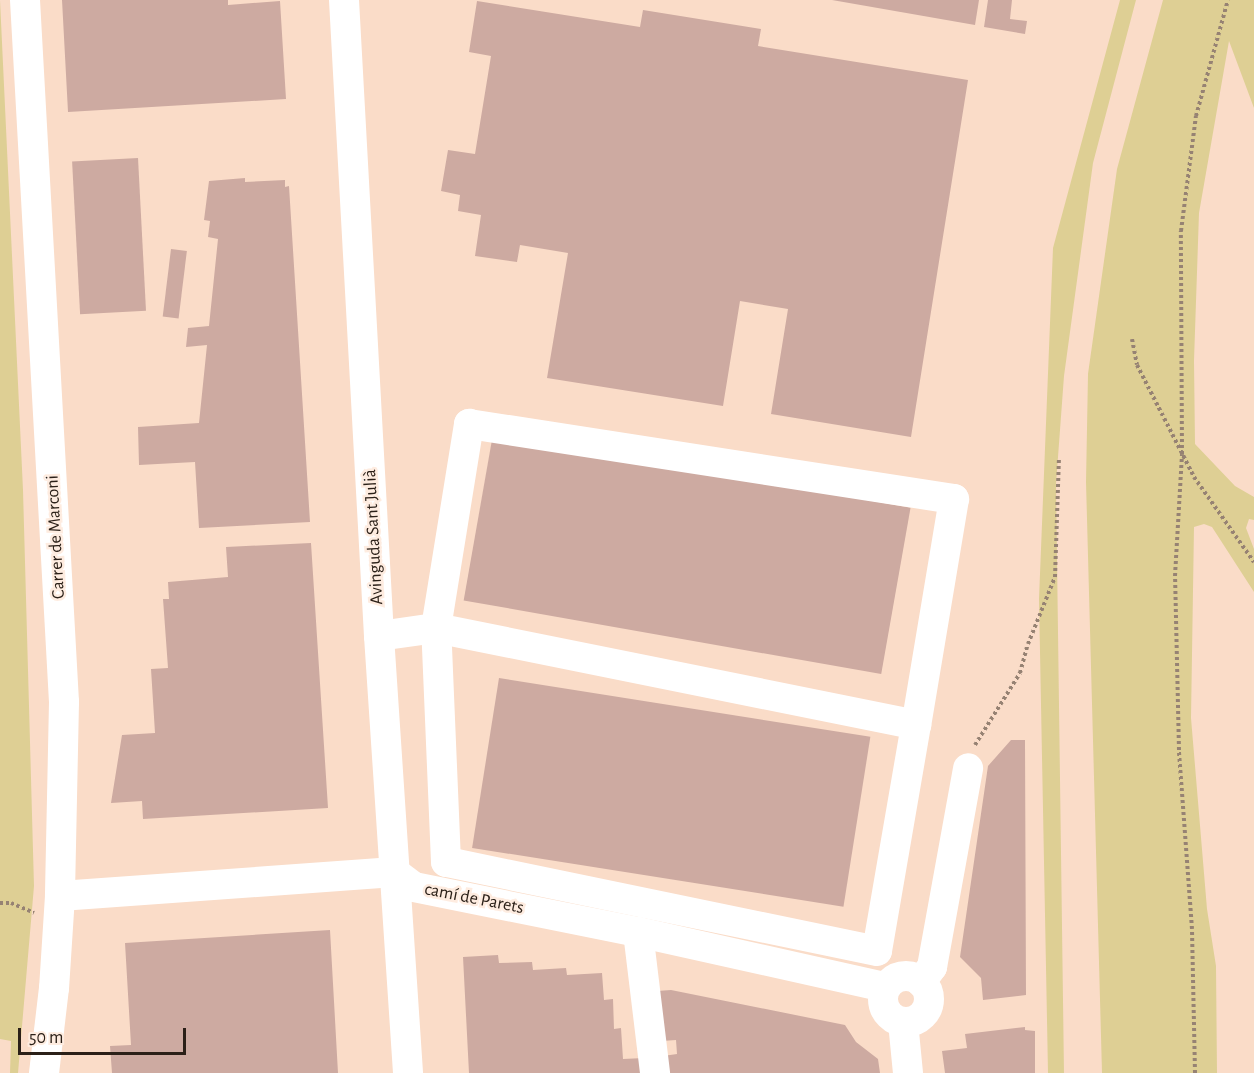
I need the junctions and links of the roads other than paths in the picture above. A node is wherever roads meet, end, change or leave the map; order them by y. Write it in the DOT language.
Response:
graph roads {
  1 [pos="25,0"];
  2 [pos="344,0"];
  3 [pos="436,628"];
  4 [pos="379,636"];
  5 [pos="916,725"];
  6 [pos="968,768"];
  7 [pos="394,872"];
  8 [pos="60,896"];
  9 [pos="638,932"];
  10 [pos="921,981"];
  11 [pos="885,987"];
  12 [pos="903,1022"];
  13 [pos="44,1073"];
  14 [pos="408,1073"];
  15 [pos="655,1073"];
  16 [pos="908,1073"];
  1 -- 8 [label="street, Carrer de Marconi"];
  2 -- 4 [label="street, Avinguda Sant Julià"];
  3 -- 4 [label="street"];
  3 -- 5 [label="street"];
  3 -- 5 [label="street"];
  3 -- 5 [label="street"];
  4 -- 7 [label="street, Avinguda Sant Julià"];
  6 -- 10 [label="street"];
  7 -- 8 [label="street"];
  7 -- 9 [label="street, camí de Parets"];
  7 -- 14 [label="street, Avinguda Sant Julià"];
  8 -- 13 [label="street, Carrer de Marconi"];
  9 -- 11 [label="street, camí de Parets"];
  9 -- 15 [label="street"];
  10 -- 11 [label="street"];
  10 -- 12 [label="street"];
  11 -- 12 [label="street"];
  12 -- 16 [label="street"];
}
